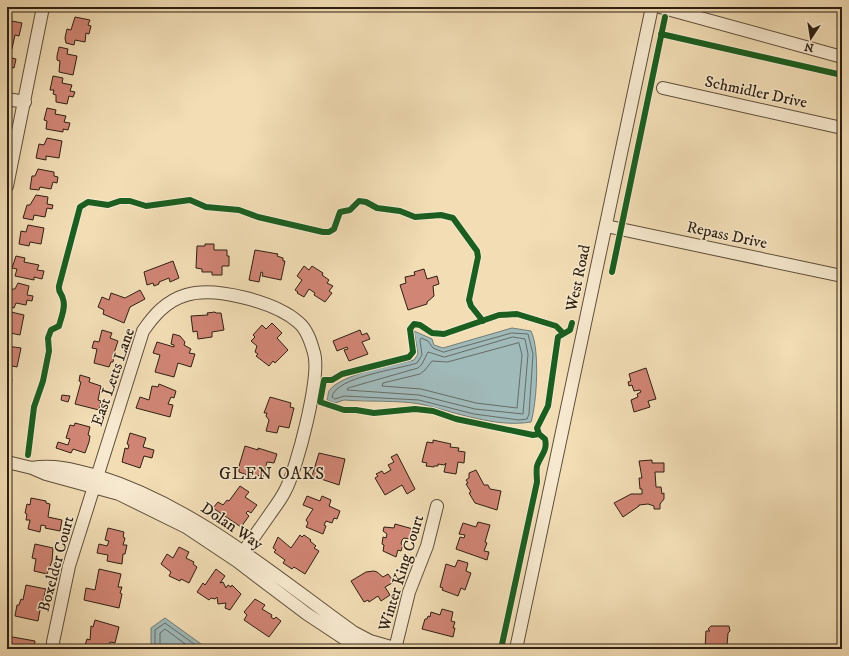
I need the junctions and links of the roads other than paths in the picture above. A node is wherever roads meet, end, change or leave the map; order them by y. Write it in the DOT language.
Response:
graph roads {
  1 [pos="43,7"];
  2 [pos="652,7"];
  3 [pos="660,7"];
  4 [pos="842,57"];
  5 [pos="663,88"];
  6 [pos="7,99"];
  7 [pos="25,102"];
  8 [pos="842,128"];
  9 [pos="7,186"];
  10 [pos="606,226"];
  11 [pos="842,276"];
  12 [pos="7,462"];
  13 [pos="96,482"];
  14 [pos="438,506"];
  15 [pos="240,556"];
  16 [pos="54,649"];
  17 [pos="360,649"];
  18 [pos="396,649"];
  19 [pos="516,649"];
  1 -- 7 [label="street"];
  2 -- 10 [label="street, West Road"];
  3 -- 4 [label="street"];
  5 -- 8 [label="street, Schmidler Drive"];
  6 -- 7 [label="street"];
  7 -- 9 [label="street"];
  10 -- 11 [label="street, Repass Drive"];
  10 -- 19 [label="street, West Road"];
  12 -- 13 [label="street, Dolan Way"];
  13 -- 15 [label="street, Dolan Way"];
  13 -- 15 [label="street, East Letts Lane"];
  13 -- 16 [label="street, Boxelder Court"];
  14 -- 18 [label="street, Winter King Court"];
  15 -- 17 [label="street, Dolan Way"];
  15 -- 18 [label="street, Dolan Way"];
}
